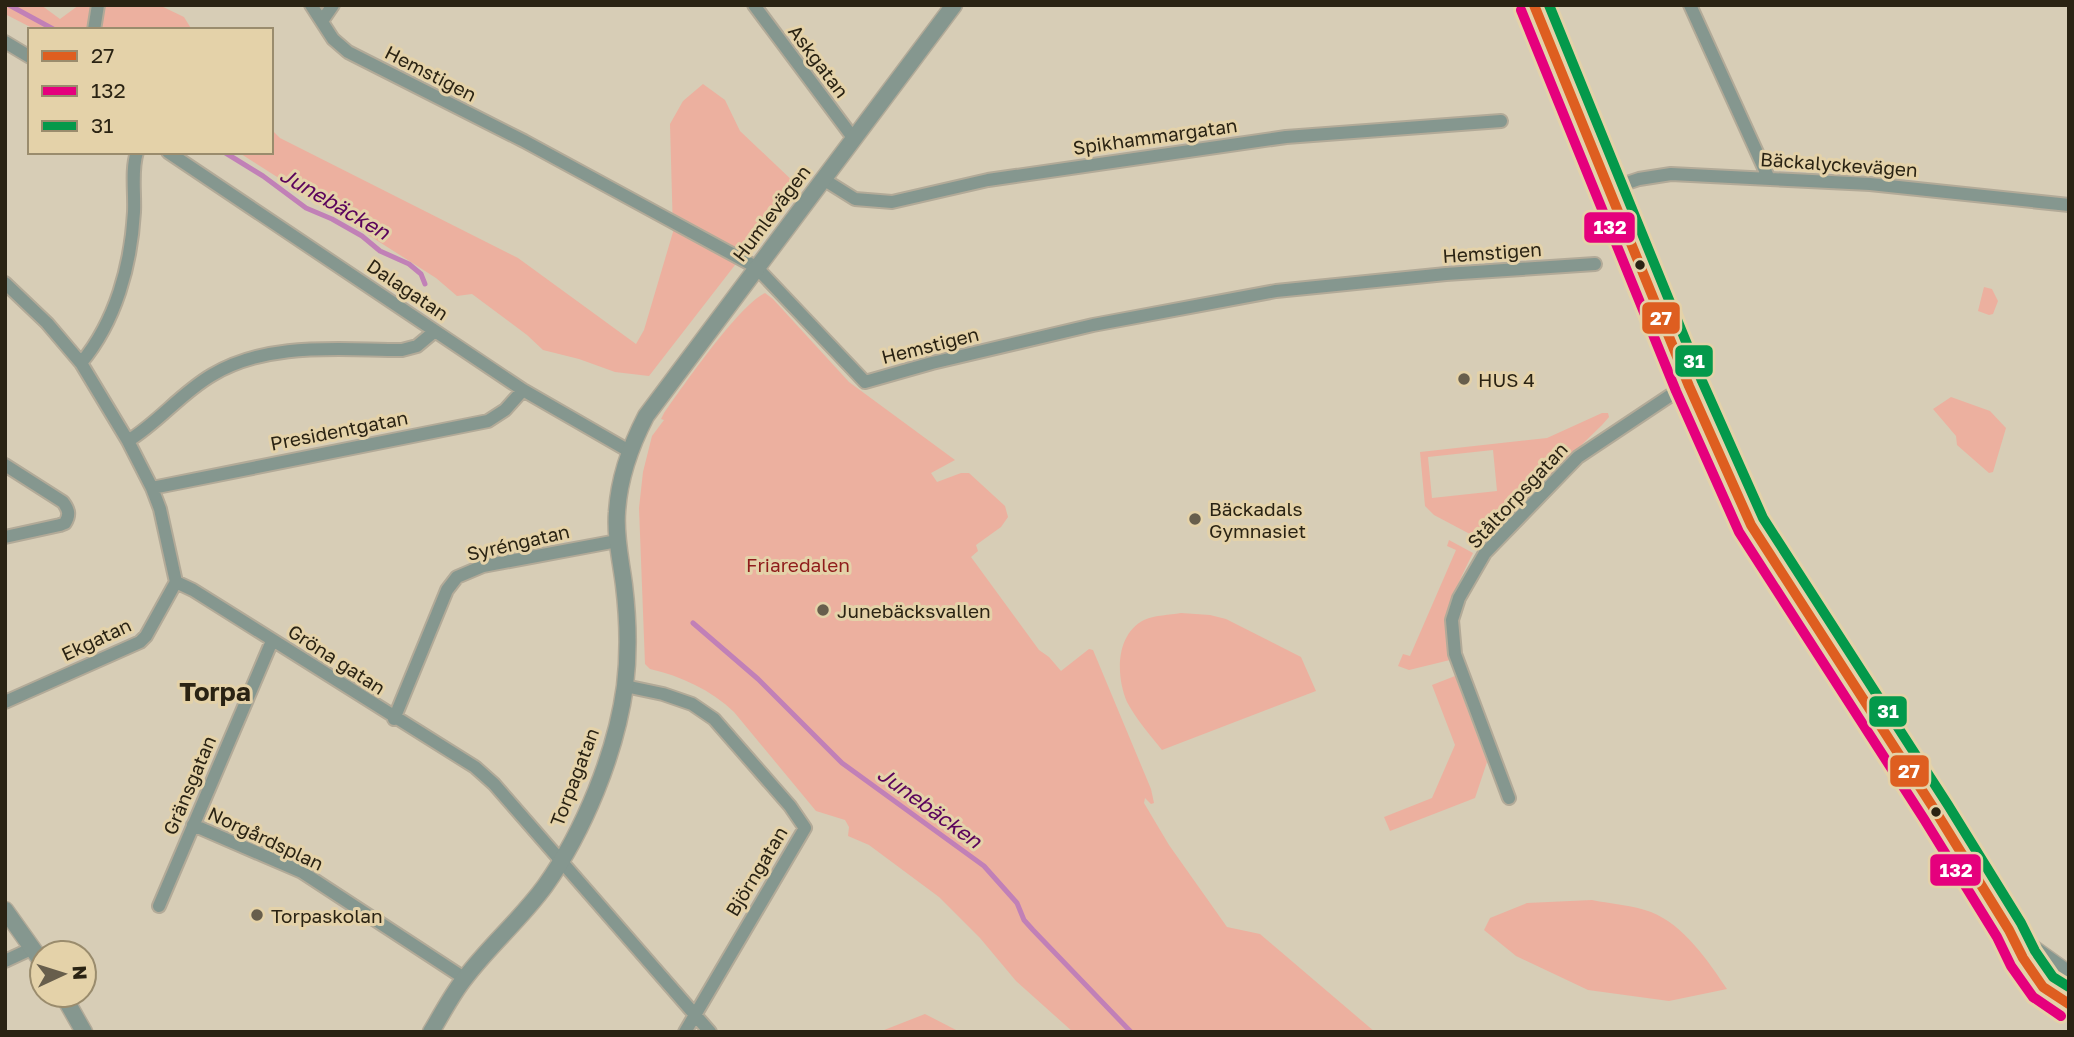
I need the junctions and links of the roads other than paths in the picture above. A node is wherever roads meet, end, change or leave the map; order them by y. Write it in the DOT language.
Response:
graph roads {
  1 [pos="99,5"];
  2 [pos="311,5"];
  3 [pos="332,5"];
  4 [pos="754,5"];
  5 [pos="954,5"];
  6 [pos="1534,5"];
  7 [pos="1690,5"];
  8 [pos="322,21"];
  9 [pos="94,28"];
  10 [pos="5,42"];
  11 [pos="28,56"];
  12 [pos="1501,121"];
  13 [pos="854,139"];
  14 [pos="138,154"];
  15 [pos="172,154"];
  16 [pos="823,178"];
  17 [pos="1769,179"];
  18 [pos="1609,190"];
  19 [pos="2069,205"];
  20 [pos="1595,264"];
  21 [pos="756,267"];
  22 [pos="5,283"];
  23 [pos="435,331"];
  24 [pos="82,363"];
  25 [pos="1689,386"];
  26 [pos="523,390"];
  27 [pos="128,441"];
  28 [pos="629,451"];
  29 [pos="5,465"];
  30 [pos="152,488"];
  31 [pos="5,537"];
  32 [pos="617,541"];
  33 [pos="176,582"];
  34 [pos="272,640"];
  35 [pos="625,686"];
  36 [pos="5,702"];
  37 [pos="394,719"];
  38 [pos="1509,798"];
  39 [pos="193,825"];
  40 [pos="562,861"];
  41 [pos="159,906"];
  42 [pos="5,910"];
  43 [pos="2009,930"];
  44 [pos="28,941"];
  45 [pos="28,950"];
  46 [pos="5,961"];
  47 [pos="2069,974"];
  48 [pos="464,978"];
  49 [pos="2069,1004"];
  50 [pos="71,1009"];
  51 [pos="694,1015"];
  52 [pos="84,1032"];
  53 [pos="431,1032"];
  54 [pos="685,1032"];
  55 [pos="710,1032"];
  1 -- 9 [label="street"];
  2 -- 8 [label="street, Hemstigen"];
  3 -- 8 [label="street"];
  4 -- 13 [label="street, Askgatan"];
  5 -- 13 [label="street, Humlevägen"];
  6 -- 18 [label="street"];
  7 -- 17 [label="street"];
  8 -- 21 [label="street, Hemstigen"];
  10 -- 11 [label="street"];
  12 -- 16 [label="street, Spikhammargatan"];
  13 -- 16 [label="street, Humlevägen"];
  14 -- 24 [label="street"];
  15 -- 23 [label="street, Dalagatan"];
  16 -- 21 [label="street, Humlevägen"];
  17 -- 18 [label="street, Bäckalyckevägen"];
  17 -- 19 [label="street, Bäckalyckevägen"];
  18 -- 25 [label="street"];
  20 -- 21 [label="street, Hemstigen"];
  21 -- 28 [label="street, Humlevägen"];
  22 -- 24 [label="street"];
  23 -- 26 [label="street, Dalagatan"];
  23 -- 27 [label="street"];
  24 -- 27 [label="street"];
  25 -- 38 [label="street, Ståltorpsgatan"];
  25 -- 43 [label="street"];
  26 -- 28 [label="street, Dalagatan"];
  26 -- 30 [label="street, Presidentgatan"];
  27 -- 30 [label="street"];
  28 -- 32 [label="street, Torpagatan"];
  29 -- 31 [label="street"];
  30 -- 33 [label="street"];
  32 -- 35 [label="street, Torpagatan"];
  32 -- 37 [label="street, Syréngatan"];
  33 -- 34 [label="street, Gröna gatan"];
  33 -- 36 [label="street, Ekgatan"];
  34 -- 37 [label="street, Gröna gatan"];
  34 -- 39 [label="street, Gränsgatan"];
  35 -- 40 [label="street, Torpagatan"];
  35 -- 51 [label="street, Björngatan"];
  37 -- 40 [label="street, Gröna gatan"];
  39 -- 41 [label="street, Gränsgatan"];
  39 -- 48 [label="street, Norgårdsplan"];
  40 -- 48 [label="street, Torpagatan"];
  40 -- 51 [label="street, Gröna gatan"];
  42 -- 44 [label="street"];
  43 -- 47 [label="street"];
  43 -- 49 [label="street"];
  45 -- 46 [label="street"];
  48 -- 53 [label="street, Torpagatan"];
  50 -- 52 [label="street"];
  51 -- 54 [label="street, Björngatan"];
  51 -- 55 [label="street, Gröna gatan"];
}
